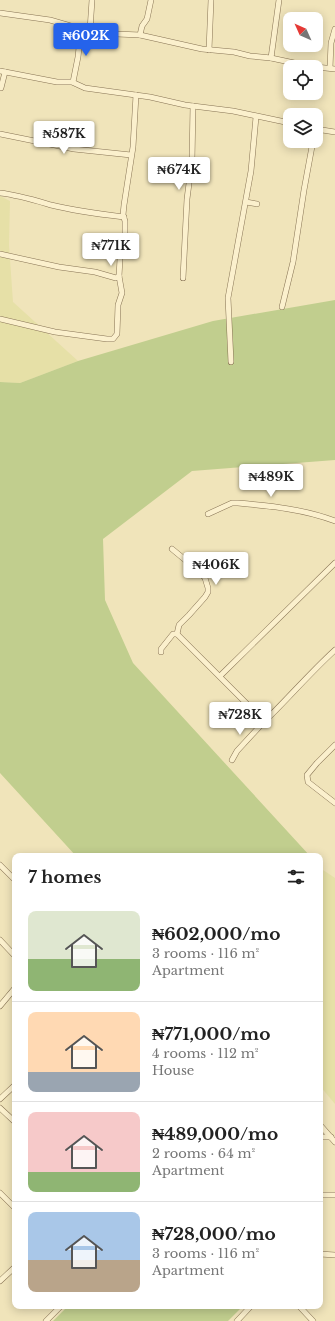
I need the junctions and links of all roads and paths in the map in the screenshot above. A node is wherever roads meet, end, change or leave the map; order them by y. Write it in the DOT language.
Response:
graph roads {
  1 [pos="92,0"];
  2 [pos="151,0"];
  3 [pos="211,0"];
  4 [pos="279,0"];
  5 [pos="0,13"];
  6 [pos="81,29"];
  7 [pos="335,29"];
  8 [pos="90,30"];
  9 [pos="140,35"];
  10 [pos="209,50"];
  11 [pos="271,58"];
  12 [pos="283,60"];
  13 [pos="323,67"];
  14 [pos="333,68"];
  15 [pos="2,72"];
  16 [pos="73,82"];
  17 [pos="1,88"];
  18 [pos="136,95"];
  19 [pos="193,106"];
  20 [pos="256,117"];
  21 [pos="283,122"];
  22 [pos="323,129"];
  23 [pos="335,132"];
  24 [pos="0,134"];
  25 [pos="312,148"];
  26 [pos="132,155"];
  27 [pos="0,193"];
  28 [pos="246,202"];
  29 [pos="257,204"];
  30 [pos="124,217"];
  31 [pos="0,254"];
  32 [pos="119,276"];
  33 [pos="183,278"];
  34 [pos="282,307"];
  35 [pos="0,320"];
  36 [pos="231,362"];
  37 [pos="208,514"];
  38 [pos="335,521"];
  39 [pos="172,549"];
  40 [pos="335,563"];
  41 [pos="176,634"];
  42 [pos="335,650"];
  43 [pos="161,652"];
  44 [pos="220,676"];
  45 [pos="266,718"];
  46 [pos="335,745"];
  47 [pos="232,760"];
  48 [pos="335,803"];
  49 [pos="0,865"];
  50 [pos="12,877"];
  51 [pos="0,940"];
  52 [pos="12,953"];
  53 [pos="12,992"];
  54 [pos="0,1006"];
  55 [pos="12,1088"];
  56 [pos="0,1099"];
  57 [pos="0,1108"];
  58 [pos="12,1119"];
  59 [pos="323,1128"];
  60 [pos="323,1137"];
  61 [pos="331,1137"];
  62 [pos="335,1142"];
  63 [pos="0,1193"];
  64 [pos="323,1195"];
  65 [pos="335,1195"];
  66 [pos="12,1205"];
  67 [pos="323,1254"];
  68 [pos="335,1256"];
  69 [pos="12,1270"];
  70 [pos="0,1281"];
  71 [pos="59,1309"];
  72 [pos="249,1309"];
  73 [pos="302,1309"];
  74 [pos="46,1321"];
  75 [pos="237,1321"];
  76 [pos="312,1321"];
  1 -- 8 [label="street"];
  2 -- 9 [label="street"];
  3 -- 10 [label="street"];
  4 -- 11 [label="street"];
  5 -- 6 [label="street"];
  6 -- 8 [label="street"];
  6 -- 16 [label="street"];
  7 -- 14 [label="street"];
  8 -- 9 [label="street"];
  9 -- 10 [label="street"];
  10 -- 11 [label="street"];
  11 -- 12 [label="street"];
  13 -- 14 [label="street"];
  15 -- 16 [label="street"];
  15 -- 17 [label="street"];
  16 -- 18 [label="street"];
  18 -- 19 [label="street"];
  18 -- 26 [label="street"];
  19 -- 20 [label="street"];
  19 -- 33 [label="street"];
  20 -- 21 [label="street"];
  20 -- 28 [label="street"];
  22 -- 23 [label="street"];
  24 -- 26 [label="street"];
  25 -- 34 [label="street"];
  26 -- 30 [label="street"];
  27 -- 30 [label="street"];
  28 -- 29 [label="street"];
  28 -- 36 [label="street"];
  30 -- 32 [label="street"];
  31 -- 32 [label="street"];
  32 -- 35 [label="street"];
  37 -- 38 [label="street"];
  39 -- 41 [label="street"];
  40 -- 44 [label="street"];
  41 -- 43 [label="street"];
  41 -- 44 [label="street"];
  42 -- 45 [label="street"];
  44 -- 45 [label="street"];
  45 -- 47 [label="street"];
  46 -- 48 [label="street"];
  49 -- 50 [label="street"];
  51 -- 52 [label="street"];
  53 -- 54 [label="street"];
  55 -- 56 [label="street"];
  57 -- 58 [label="street"];
  59 -- 61 [label="street"];
  60 -- 61 [label="street"];
  61 -- 62 [label="street"];
  63 -- 66 [label="street"];
  64 -- 65 [label="street"];
  67 -- 68 [label="street"];
  69 -- 70 [label="street"];
  71 -- 74 [label="street"];
  72 -- 75 [label="street"];
  73 -- 76 [label="street"];
}
